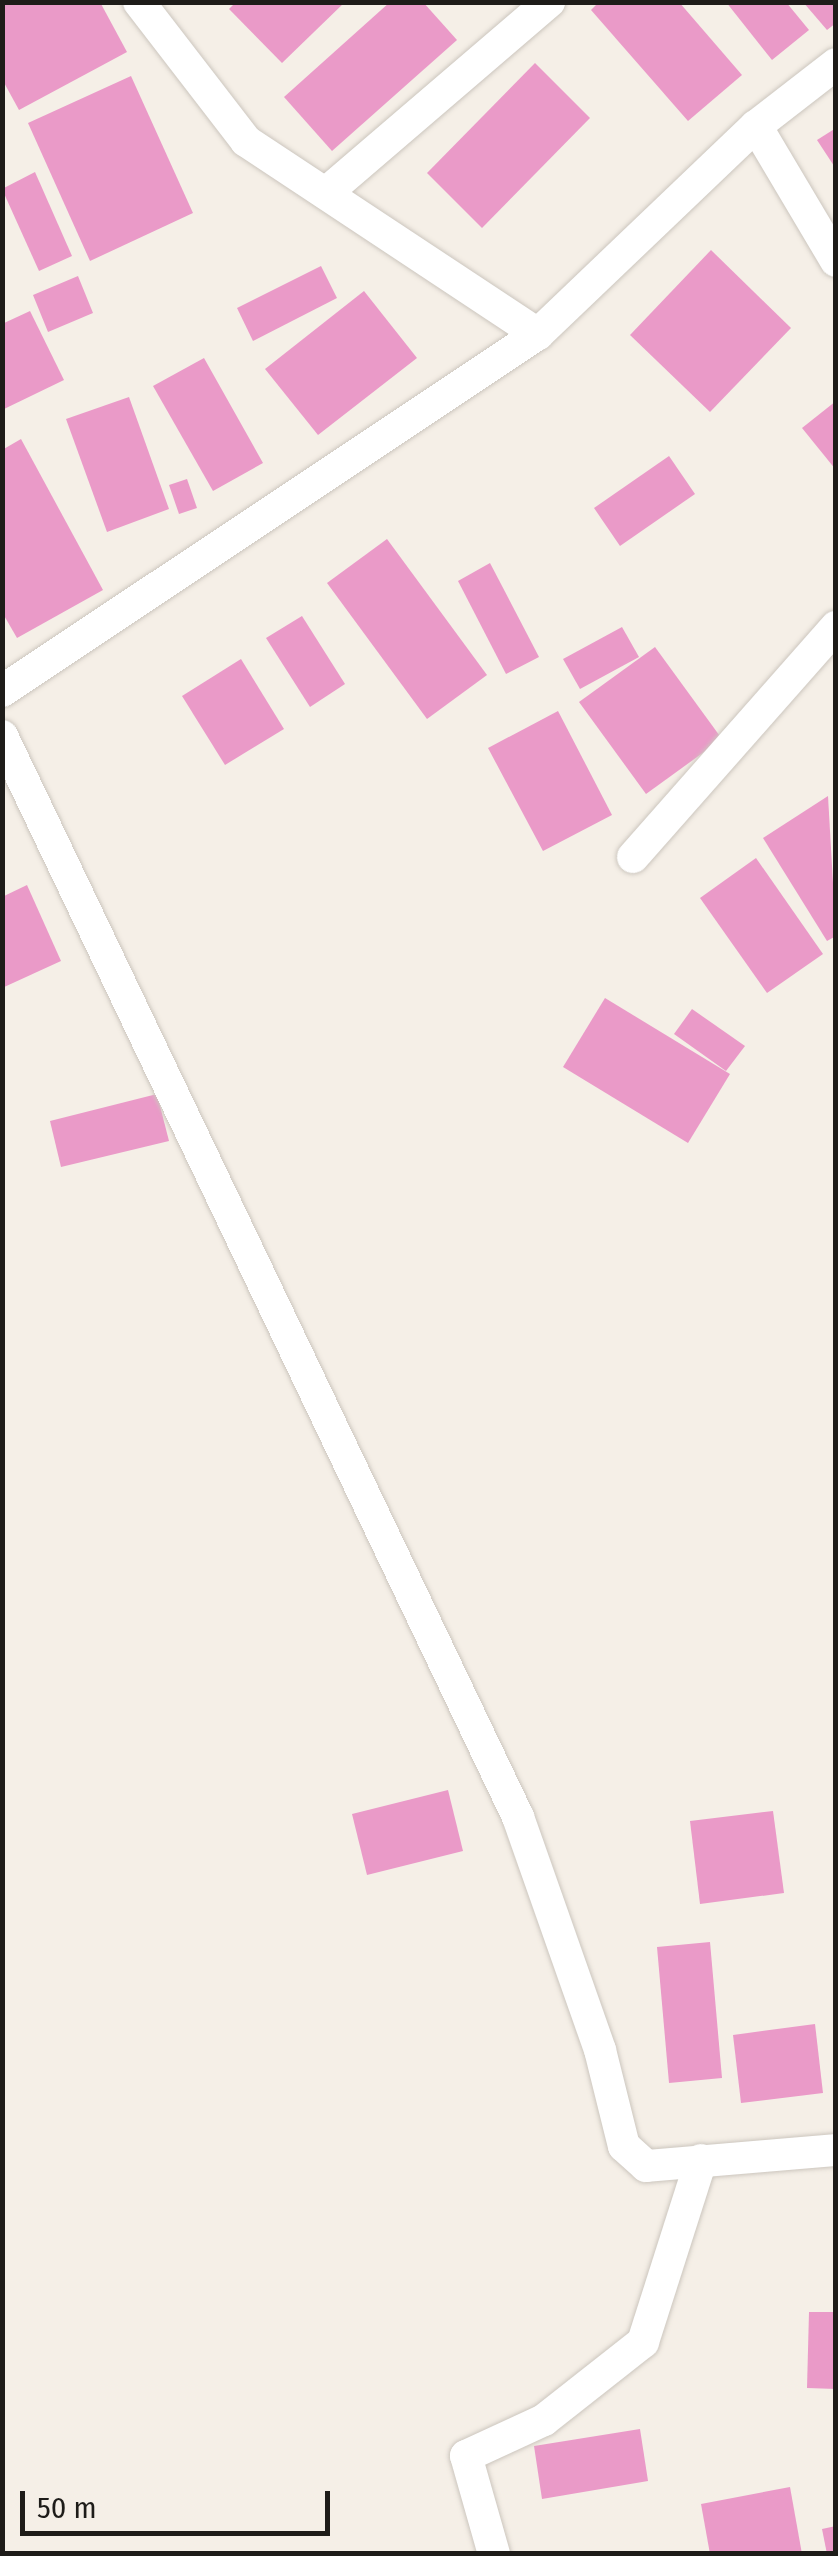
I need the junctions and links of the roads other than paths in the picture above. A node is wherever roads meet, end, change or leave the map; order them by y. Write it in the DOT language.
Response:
graph roads {
  1 [pos="139,2"];
  2 [pos="549,2"];
  3 [pos="836,64"];
  4 [pos="756,126"];
  5 [pos="326,193"];
  6 [pos="836,262"];
  7 [pos="538,334"];
  8 [pos="836,627"];
  9 [pos="2,691"];
  10 [pos="2,736"];
  11 [pos="633,858"];
  12 [pos="836,2150"];
  13 [pos="701,2160"];
  14 [pos="494,2554"];
  1 -- 5 [label="street"];
  2 -- 5 [label="street"];
  3 -- 4 [label="street"];
  4 -- 6 [label="street"];
  4 -- 7 [label="street"];
  5 -- 7 [label="street"];
  7 -- 9 [label="street"];
  8 -- 11 [label="street"];
  10 -- 13 [label="street"];
  12 -- 13 [label="street"];
  13 -- 14 [label="street"];
}
